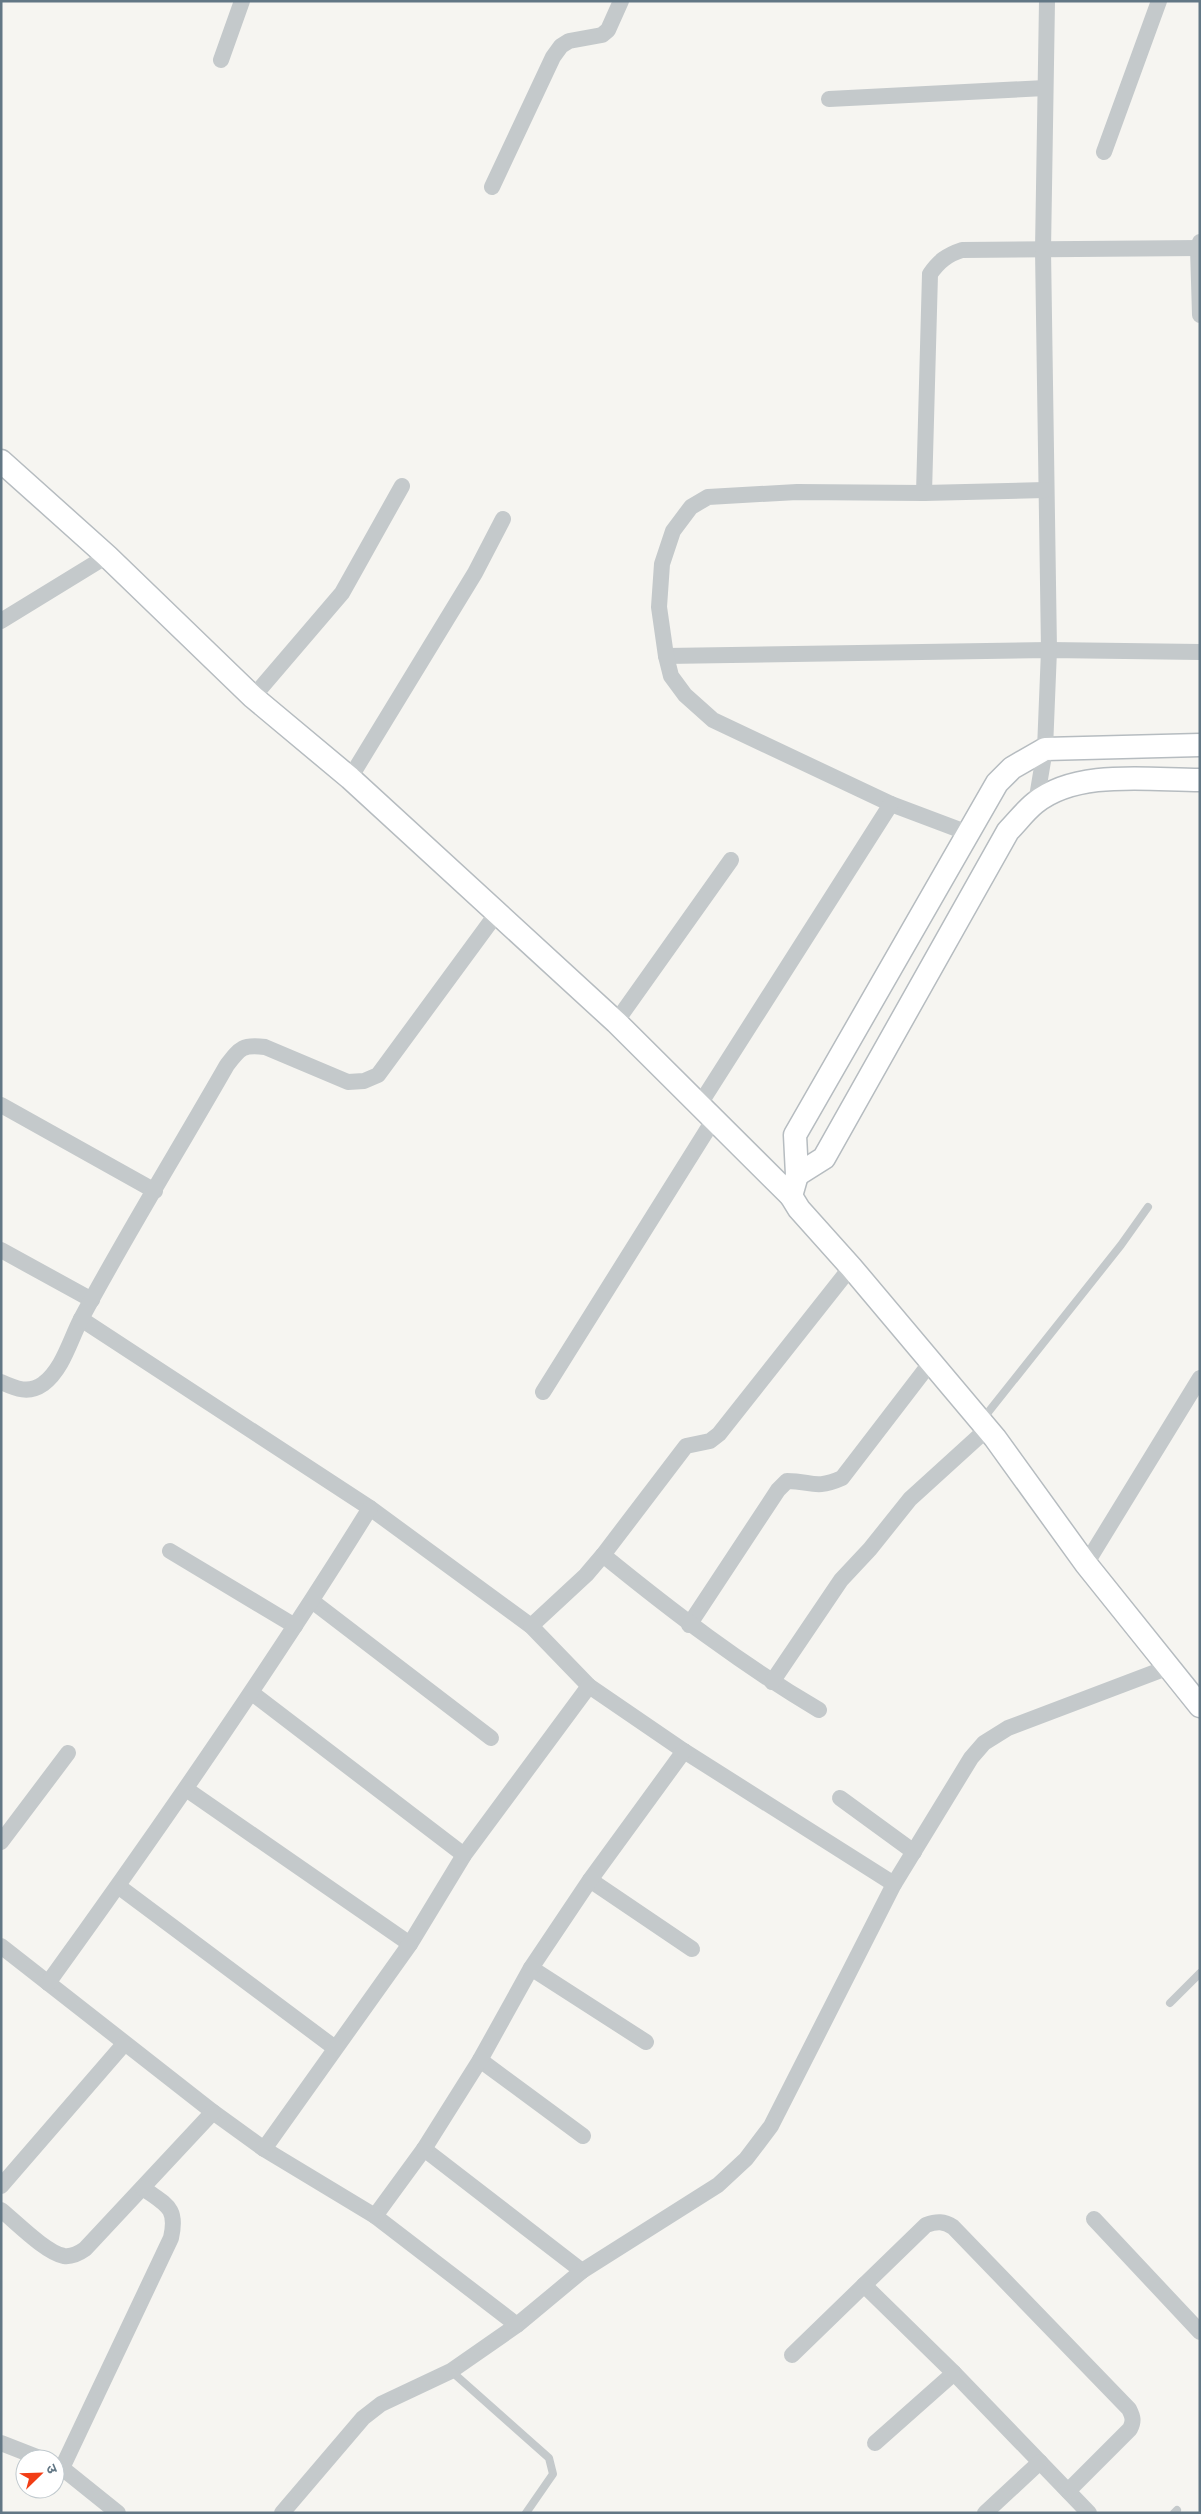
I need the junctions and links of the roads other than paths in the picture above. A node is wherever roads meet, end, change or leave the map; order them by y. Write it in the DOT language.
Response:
graph roads {
  1 [pos="242,1"];
  2 [pos="621,1"];
  3 [pos="1047,1"];
  4 [pos="1158,1"];
  5 [pos="221,60"];
  6 [pos="1045,88"];
  7 [pos="829,99"];
  8 [pos="1104,152"];
  9 [pos="492,187"];
  10 [pos="1199,246"];
  11 [pos="1043,250"];
  12 [pos="1200,315"];
  13 [pos="1,461"];
  14 [pos="402,486"];
  15 [pos="1045,490"];
  16 [pos="924,493"];
  17 [pos="503,519"];
  18 [pos="108,556"];
  19 [pos="1,621"];
  20 [pos="1049,650"];
  21 [pos="1200,652"];
  22 [pos="666,656"];
  23 [pos="253,697"];
  24 [pos="1200,745"];
  25 [pos="1045,749"];
  26 [pos="350,778"];
  27 [pos="1200,780"];
  28 [pos="1036,803"];
  29 [pos="891,804"];
  30 [pos="968,833"];
  31 [pos="731,860"];
  32 [pos="497,913"];
  33 [pos="616,1022"];
  34 [pos="1,1105"];
  35 [pos="707,1111"];
  36 [pos="794,1185"];
  37 [pos="155,1191"];
  38 [pos="1148,1207"];
  39 [pos="1,1250"];
  40 [pos="851,1267"];
  41 [pos="92,1300"];
  42 [pos="81,1319"];
  43 [pos="931,1362"];
  44 [pos="1200,1378"];
  45 [pos="1,1382"];
  46 [pos="543,1392"];
  47 [pos="984,1425"];
  48 [pos="370,1508"];
  49 [pos="170,1551"];
  50 [pos="603,1555"];
  51 [pos="1086,1564"];
  52 [pos="312,1601"];
  53 [pos="689,1625"];
  54 [pos="295,1626"];
  55 [pos="531,1626"];
  56 [pos="1169,1667"];
  57 [pos="772,1682"];
  58 [pos="589,1686"];
  59 [pos="252,1693"];
  60 [pos="1200,1706"];
  61 [pos="819,1710"];
  62 [pos="491,1738"];
  63 [pos="684,1751"];
  64 [pos="68,1753"];
  65 [pos="186,1789"];
  66 [pos="840,1798"];
  67 [pos="1,1842"];
  68 [pos="914,1852"];
  69 [pos="464,1855"];
  70 [pos="590,1880"];
  71 [pos="894,1884"];
  72 [pos="118,1886"];
  73 [pos="410,1944"];
  74 [pos="1,1946"];
  75 [pos="692,1949"];
  76 [pos="531,1968"];
  77 [pos="1200,1973"];
  78 [pos="48,1983"];
  79 [pos="1170,2003"];
  80 [pos="646,2042"];
  81 [pos="124,2044"];
  82 [pos="335,2048"];
  83 [pos="480,2060"];
  84 [pos="213,2112"];
  85 [pos="584,2136"];
  86 [pos="264,2149"];
  87 [pos="424,2149"];
  88 [pos="1,2186"];
  89 [pos="143,2188"];
  90 [pos="1,2210"];
  91 [pos="374,2216"];
  92 [pos="1094,2219"];
  93 [pos="582,2271"];
  94 [pos="864,2285"];
  95 [pos="518,2326"];
  96 [pos="1200,2332"];
  97 [pos="792,2355"];
  98 [pos="452,2371"];
  99 [pos="954,2373"];
  100 [pos="1,2443"];
  101 [pos="875,2443"];
  102 [pos="16,2449"];
  103 [pos="65,2454"];
  104 [pos="1040,2462"];
  105 [pos="65,2471"];
  106 [pos="1068,2491"];
  107 [pos="118,2513"];
  108 [pos="282,2513"];
  109 [pos="526,2513"];
  110 [pos="986,2513"];
  111 [pos="1089,2513"];
  1 -- 5 [label="street"];
  2 -- 9 [label="street"];
  3 -- 6 [label="street"];
  4 -- 8 [label="street"];
  6 -- 7 [label="street"];
  6 -- 11 [label="street"];
  10 -- 11 [label="street"];
  10 -- 12 [label="street"];
  11 -- 15 [label="street"];
  11 -- 16 [label="street"];
  13 -- 18 [label="street"];
  14 -- 23 [label="street"];
  15 -- 16 [label="street"];
  15 -- 20 [label="street"];
  16 -- 22 [label="street"];
  17 -- 26 [label="street"];
  18 -- 19 [label="street"];
  18 -- 23 [label="street"];
  20 -- 21 [label="street"];
  20 -- 22 [label="street"];
  20 -- 25 [label="street"];
  22 -- 29 [label="street"];
  23 -- 26 [label="street"];
  24 -- 25 [label="street"];
  25 -- 28 [label="street"];
  25 -- 30 [label="street"];
  26 -- 32 [label="street"];
  27 -- 28 [label="street"];
  28 -- 36 [label="street"];
  29 -- 30 [label="street"];
  29 -- 35 [label="street"];
  30 -- 36 [label="street"];
  31 -- 33 [label="street"];
  32 -- 33 [label="street"];
  32 -- 37 [label="street"];
  33 -- 35 [label="street"];
  34 -- 37 [label="street"];
  35 -- 36 [label="street"];
  35 -- 46 [label="street"];
  36 -- 40 [label="street"];
  37 -- 41 [label="street"];
  38 -- 47 [label="lane"];
  39 -- 41 [label="street"];
  40 -- 43 [label="street"];
  40 -- 50 [label="street"];
  41 -- 42 [label="street"];
  42 -- 45 [label="street"];
  42 -- 48 [label="street"];
  43 -- 47 [label="street"];
  43 -- 53 [label="street"];
  44 -- 51 [label="street"];
  47 -- 51 [label="street"];
  47 -- 57 [label="street"];
  48 -- 52 [label="street"];
  48 -- 55 [label="street"];
  49 -- 54 [label="street"];
  50 -- 53 [label="street"];
  50 -- 55 [label="street"];
  51 -- 56 [label="street"];
  52 -- 54 [label="street"];
  52 -- 62 [label="street"];
  53 -- 57 [label="street"];
  54 -- 59 [label="street"];
  55 -- 58 [label="street"];
  56 -- 60 [label="street"];
  56 -- 68 [label="street"];
  57 -- 61 [label="street"];
  58 -- 63 [label="street"];
  58 -- 69 [label="street"];
  59 -- 65 [label="street"];
  59 -- 69 [label="street"];
  63 -- 70 [label="street"];
  63 -- 71 [label="street"];
  64 -- 67 [label="street"];
  65 -- 72 [label="street"];
  65 -- 73 [label="street"];
  66 -- 68 [label="street"];
  68 -- 71 [label="street"];
  69 -- 73 [label="street"];
  70 -- 75 [label="street"];
  70 -- 76 [label="street"];
  71 -- 93 [label="street"];
  72 -- 78 [label="street"];
  72 -- 82 [label="street"];
  73 -- 82 [label="street"];
  74 -- 78 [label="street"];
  76 -- 80 [label="street"];
  76 -- 83 [label="street"];
  77 -- 79 [label="lane"];
  78 -- 81 [label="street"];
  81 -- 84 [label="street"];
  81 -- 88 [label="street"];
  82 -- 86 [label="street"];
  83 -- 85 [label="street"];
  83 -- 87 [label="street"];
  84 -- 86 [label="street"];
  84 -- 89 [label="street"];
  86 -- 91 [label="street"];
  87 -- 91 [label="street"];
  87 -- 93 [label="street"];
  89 -- 90 [label="street"];
  89 -- 103 [label="street"];
  91 -- 95 [label="street"];
  92 -- 96 [label="street"];
  93 -- 95 [label="street"];
  94 -- 97 [label="street"];
  94 -- 99 [label="street"];
  94 -- 106 [label="street"];
  95 -- 98 [label="street"];
  98 -- 108 [label="street"];
  98 -- 109 [label="lane"];
  99 -- 101 [label="street"];
  99 -- 104 [label="street"];
  100 -- 102 [label="street"];
  104 -- 106 [label="street"];
  104 -- 110 [label="street"];
  105 -- 107 [label="street"];
  106 -- 111 [label="street"];
}
